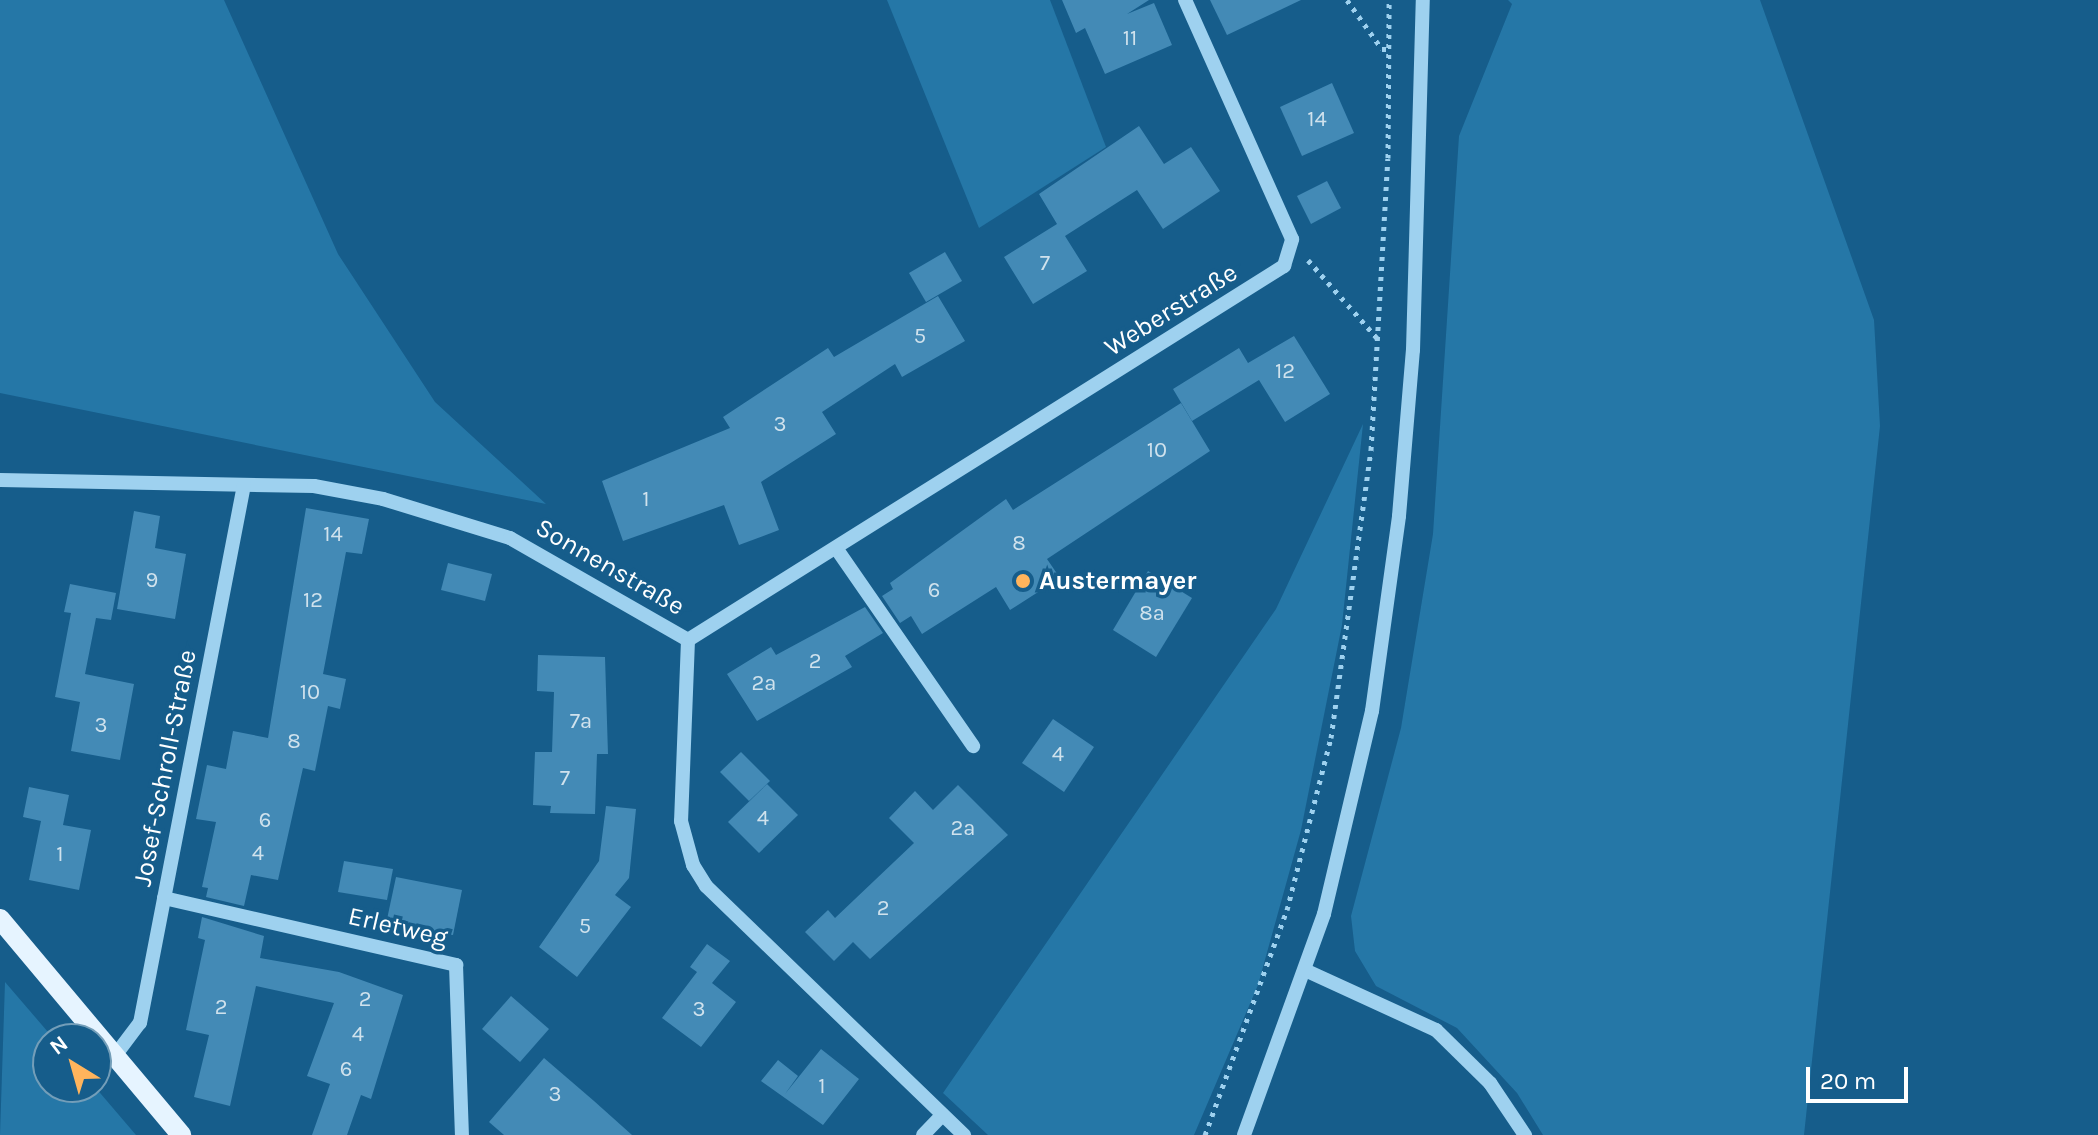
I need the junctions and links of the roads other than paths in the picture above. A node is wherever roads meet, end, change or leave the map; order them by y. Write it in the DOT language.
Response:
graph roads {
  1 [pos="1185,0"];
  2 [pos="1423,0"];
  3 [pos="0,480"];
  4 [pos="244,485"];
  5 [pos="836,548"];
  6 [pos="688,640"];
  7 [pos="973,746"];
  8 [pos="164,898"];
  9 [pos="0,919"];
  10 [pos="1307,971"];
  11 [pos="117,1053"];
  12 [pos="942,1115"];
  13 [pos="181,1135"];
  14 [pos="462,1135"];
  15 [pos="923,1135"];
  16 [pos="964,1135"];
  17 [pos="1244,1135"];
  18 [pos="1525,1135"];
  1 -- 5 [label="street, Weberstraße"];
  2 -- 10 [label="street"];
  3 -- 4 [label="street, Sonnenstraße"];
  4 -- 6 [label="street, Sonnenstraße"];
  4 -- 8 [label="street, Josef-Schroll-Straße"];
  5 -- 6 [label="street, Weberstraße"];
  5 -- 7 [label="street"];
  6 -- 12 [label="street, Sonnenstraße"];
  8 -- 11 [label="street, Josef-Schroll-Straße"];
  8 -- 14 [label="street, Erletweg"];
  9 -- 11 [label="main road"];
  10 -- 17 [label="street"];
  10 -- 18 [label="street"];
  11 -- 13 [label="main road"];
  12 -- 15 [label="street"];
  12 -- 16 [label="street, Sonnenstraße"];
}
